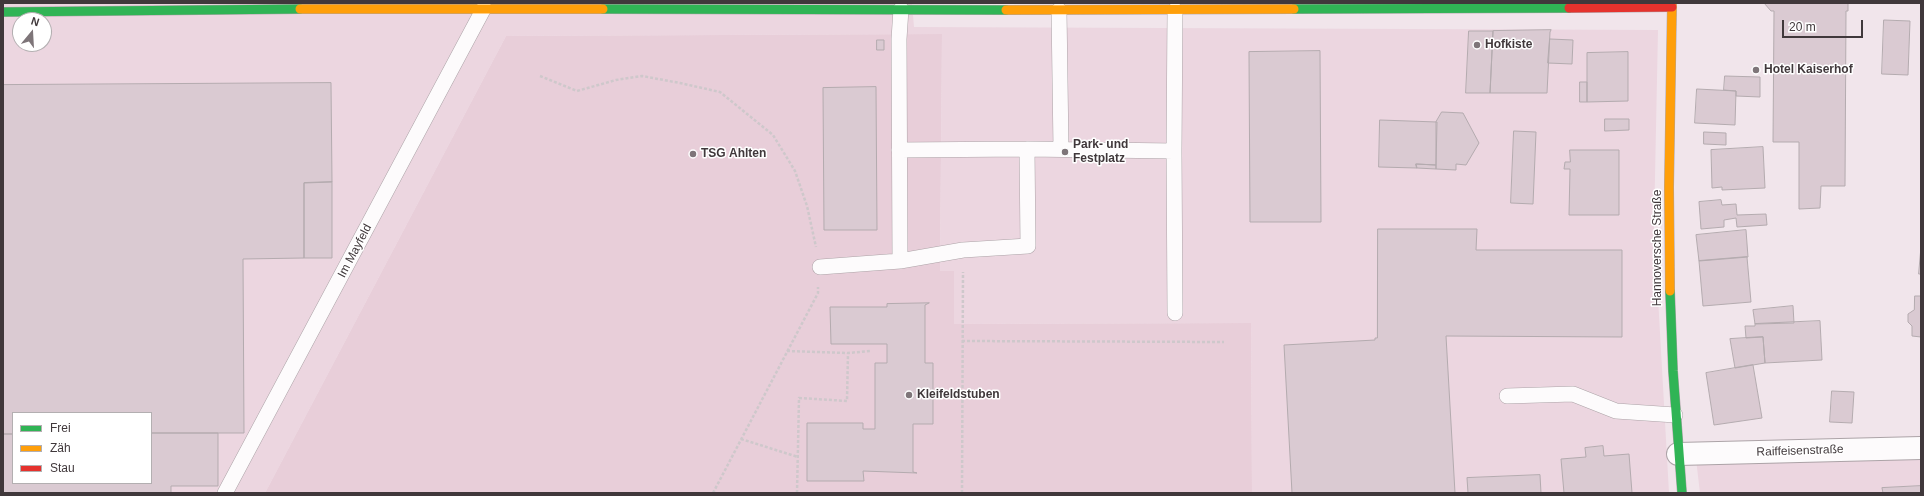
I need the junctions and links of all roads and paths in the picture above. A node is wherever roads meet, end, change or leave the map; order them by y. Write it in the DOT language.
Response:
graph roads {
  1 [pos="1672,5"];
  2 [pos="306,6"];
  3 [pos="343,6"];
  4 [pos="543,6"];
  5 [pos="929,6"];
  6 [pos="115,7"];
  7 [pos="484,8"];
  8 [pos="901,9"];
  9 [pos="1059,10"];
  10 [pos="1175,10"];
  11 [pos="3,12"];
  12 [pos="540,76"];
  13 [pos="1028,149"];
  14 [pos="1061,149"];
  15 [pos="899,150"];
  16 [pos="1174,151"];
  17 [pos="963,250"];
  18 [pos="900,261"];
  19 [pos="820,267"];
  20 [pos="1175,313"];
  21 [pos="962,341"];
  22 [pos="1224,342"];
  23 [pos="787,351"];
  24 [pos="870,351"];
  25 [pos="848,353"];
  26 [pos="1506,396"];
  27 [pos="1675,416"];
  28 [pos="741,439"];
  29 [pos="1921,448"];
  30 [pos="1678,454"];
  31 [pos="798,457"];
  32 [pos="225,493"];
  33 [pos="713,493"];
  34 [pos="797,493"];
  35 [pos="962,493"];
  36 [pos="1682,493"];
  1 -- 10 [label="street"];
  1 -- 27 [label="street, Hannoversche Straße"];
  2 -- 3 [label="street"];
  2 -- 6 [label="street"];
  3 -- 7 [label="street"];
  4 -- 7 [label="street"];
  4 -- 8 [label="street"];
  5 -- 8 [label="street"];
  5 -- 9 [label="street"];
  6 -- 11 [label="street"];
  7 -- 32 [label="lane, Im Mayfeld"];
  8 -- 15 [label="lane"];
  9 -- 10 [label="street"];
  9 -- 14 [label="lane"];
  10 -- 16 [label="lane"];
  12 -- 19 [label="path"];
  13 -- 14 [label="lane"];
  13 -- 15 [label="lane"];
  13 -- 17 [label="lane"];
  14 -- 16 [label="lane"];
  15 -- 18 [label="lane"];
  16 -- 20 [label="lane"];
  17 -- 18 [label="lane"];
  17 -- 21 [label="path"];
  18 -- 19 [label="lane"];
  19 -- 23 [label="path"];
  21 -- 22 [label="path"];
  21 -- 35 [label="path"];
  23 -- 25 [label="path"];
  23 -- 28 [label="path"];
  24 -- 25 [label="path"];
  25 -- 31 [label="path"];
  26 -- 27 [label="lane"];
  27 -- 30 [label="street, Hannoversche Straße"];
  28 -- 31 [label="path"];
  28 -- 33 [label="path"];
  29 -- 30 [label="street, Raiffeisenstraße"];
  30 -- 36 [label="street, Hannoversche Straße"];
  31 -- 34 [label="path"];
}
